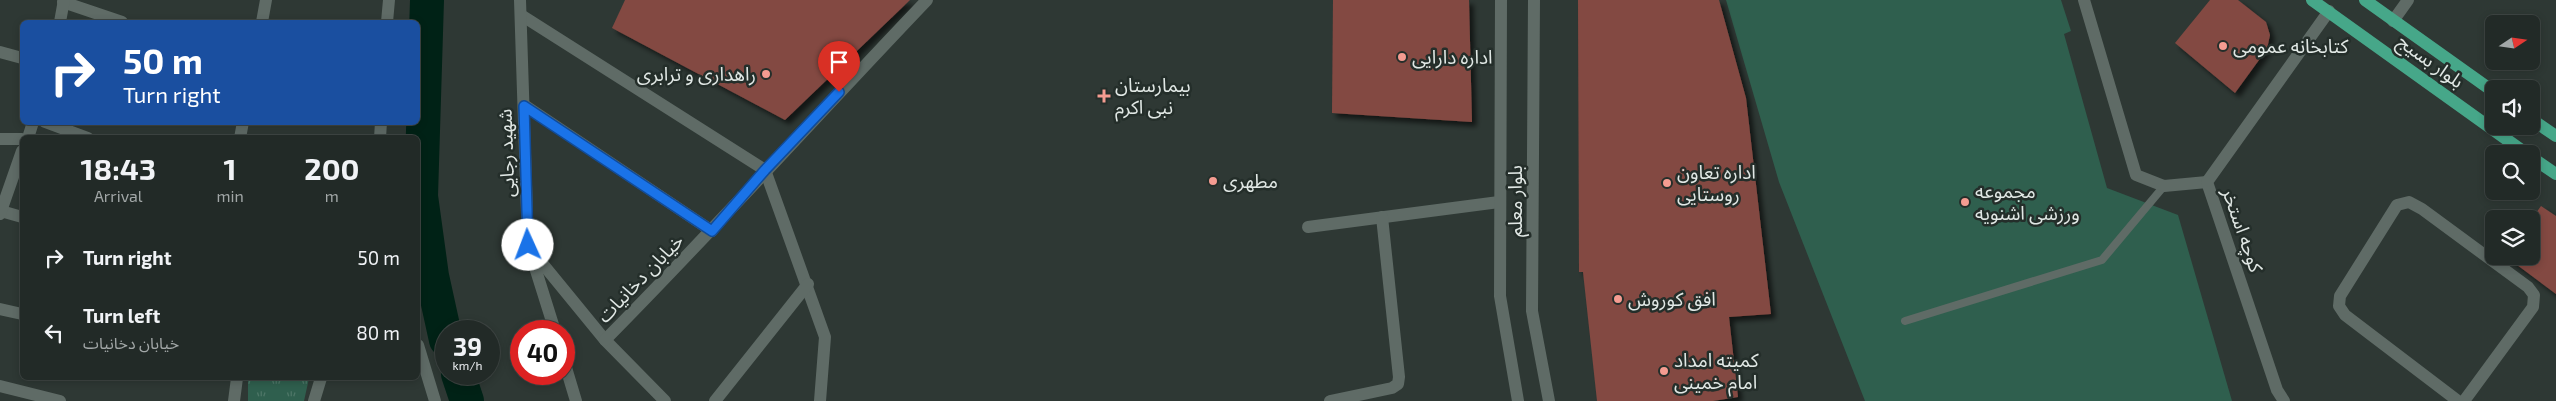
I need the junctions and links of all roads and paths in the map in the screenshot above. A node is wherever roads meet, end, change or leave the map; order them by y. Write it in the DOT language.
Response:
graph roads {
  1 [pos="266,0"];
  2 [pos="388,0"];
  3 [pos="520,0"];
  4 [pos="927,0"];
  5 [pos="1501,0"];
  6 [pos="1534,0"];
  7 [pos="2084,0"];
  8 [pos="2312,0"];
  9 [pos="2365,0"];
  10 [pos="2408,0"];
  11 [pos="64,1"];
  12 [pos="2329,11"];
  13 [pos="521,15"];
  14 [pos="60,20"];
  15 [pos="116,20"];
  16 [pos="262,20"];
  17 [pos="387,20"];
  18 [pos="2393,21"];
  19 [pos="0,52"];
  20 [pos="20,57"];
  21 [pos="2485,86"];
  22 [pos="524,106"];
  23 [pos="53,125"];
  24 [pos="2540,125"];
  25 [pos="80,135"];
  26 [pos="2556,136"];
  27 [pos="0,139"];
  28 [pos="20,140"];
  29 [pos="2515,145"];
  30 [pos="20,157"];
  31 [pos="2540,162"];
  32 [pos="765,170"];
  33 [pos="2556,174"];
  34 [pos="2207,182"];
  35 [pos="2164,186"];
  36 [pos="1499,202"];
  37 [pos="1,213"];
  38 [pos="20,217"];
  39 [pos="1382,217"];
  40 [pos="1308,227"];
  41 [pos="712,231"];
  42 [pos="528,245"];
  43 [pos="808,284"];
  44 [pos="0,309"];
  45 [pos="20,314"];
  46 [pos="551,320"];
  47 [pos="1905,321"];
  48 [pos="605,340"];
  49 [pos="420,352"];
  50 [pos="237,380"];
  51 [pos="320,380"];
  52 [pos="571,385"];
  53 [pos="0,386"];
  54 [pos="60,401"];
  55 [pos="234,401"];
  56 [pos="314,401"];
  57 [pos="435,401"];
  58 [pos="576,401"];
  59 [pos="665,401"];
  60 [pos="715,401"];
  61 [pos="820,401"];
  62 [pos="1330,401"];
  63 [pos="1518,401"];
  64 [pos="1549,401"];
  65 [pos="2284,401"];
  66 [pos="2458,401"];
  67 [pos="2464,401"];
  1 -- 16 [label="street"];
  2 -- 17 [label="street"];
  3 -- 13 [label="street, شهید رجایی"];
  4 -- 32 [label="street, خیابان دخانیات"];
  5 -- 36 [label="street, بلوار معلم"];
  6 -- 64 [label="street, بلوار معلم"];
  7 -- 35 [label="street"];
  8 -- 12 [label="main road, بلوار بسیج"];
  9 -- 18 [label="main road, بلوار بسیج"];
  10 -- 18 [label="street"];
  11 -- 14 [label="street"];
  11 -- 15 [label="street"];
  12 -- 29 [label="main road, بلوار بسیج"];
  12 -- 34 [label="street, کوچه استخر"];
  13 -- 22 [label="street, شهید رجایی"];
  13 -- 32 [label="street"];
  18 -- 21 [label="main road, بلوار بسیج"];
  19 -- 20 [label="street"];
  22 -- 41 [label="street"];
  22 -- 42 [label="street, شهید رجایی"];
  23 -- 25 [label="street"];
  24 -- 26 [label="main road"];
  27 -- 28 [label="street"];
  30 -- 37 [label="street"];
  31 -- 33 [label="main road"];
  32 -- 41 [label="street, خیابان دخانیات"];
  32 -- 43 [label="street"];
  34 -- 35 [label="street"];
  34 -- 65 [label="street, کوچه استخر"];
  35 -- 47 [label="lane"];
  36 -- 39 [label="street"];
  36 -- 63 [label="street, بلوار معلم"];
  37 -- 38 [label="street"];
  39 -- 40 [label="street"];
  39 -- 62 [label="street"];
  41 -- 48 [label="street, خیابان دخانیات"];
  42 -- 46 [label="street, شهید رجایی"];
  42 -- 48 [label="street"];
  43 -- 60 [label="street"];
  43 -- 61 [label="street"];
  44 -- 45 [label="street"];
  48 -- 59 [label="street"];
  49 -- 57 [label="street"];
  50 -- 55 [label="street"];
  51 -- 56 [label="street"];
  52 -- 58 [label="street"];
  53 -- 54 [label="street"];
  66 -- 67 [label="street"];
}
